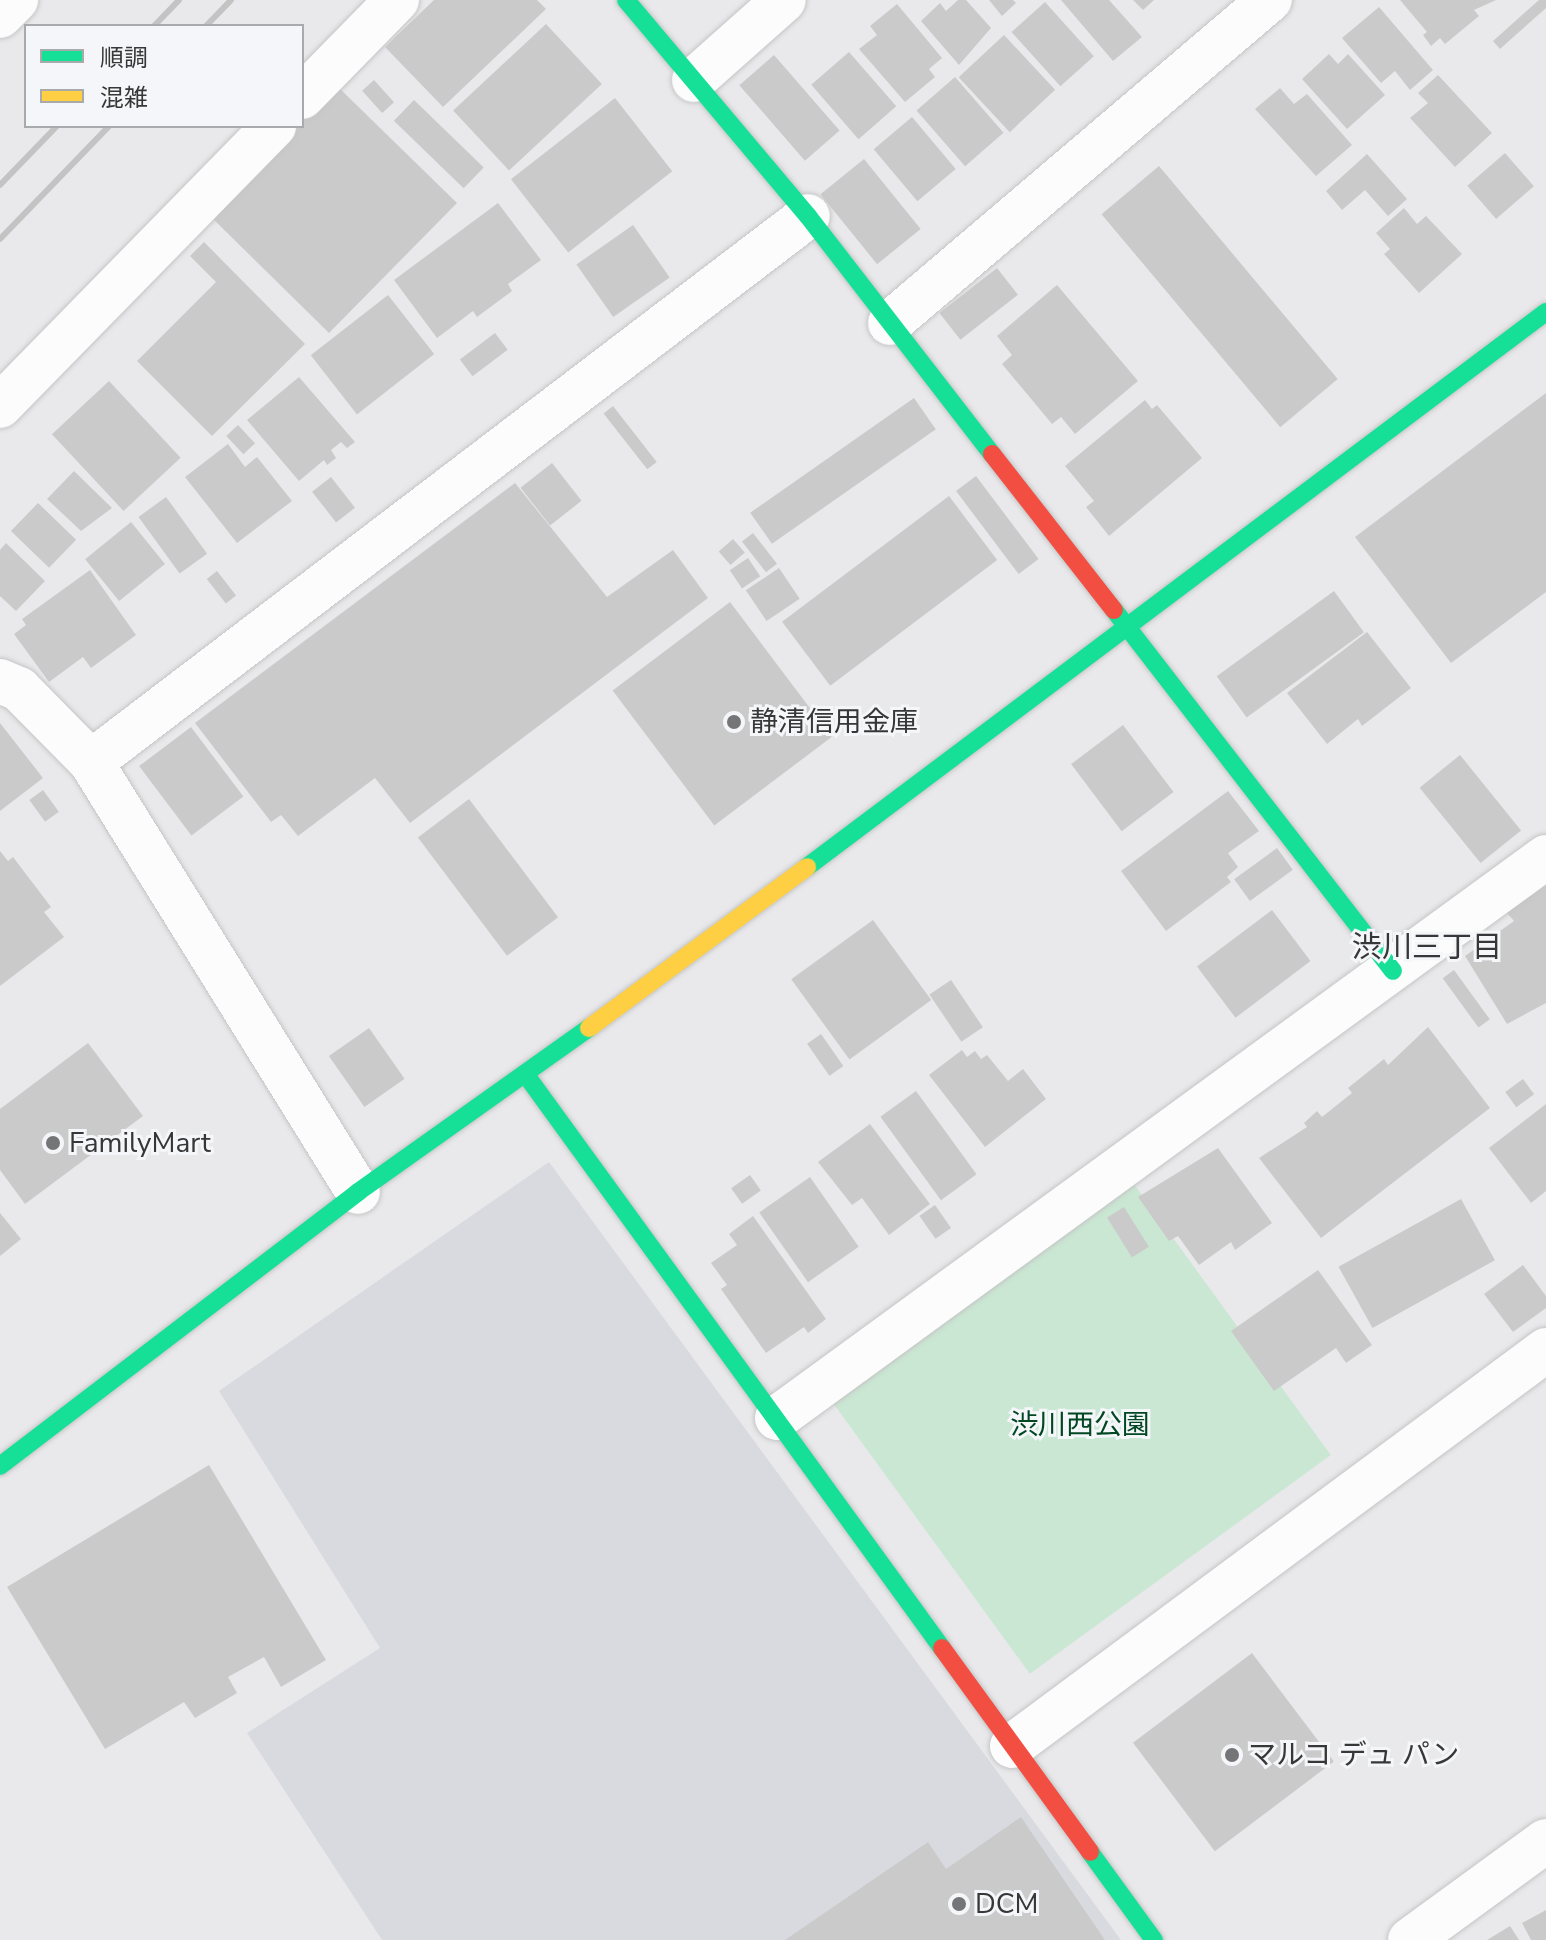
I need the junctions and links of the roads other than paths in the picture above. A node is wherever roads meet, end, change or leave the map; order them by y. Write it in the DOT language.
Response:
graph roads {
  1 [pos="397,0"];
  2 [pos="626,0"];
  3 [pos="784,0"];
  4 [pos="1270,0"];
  5 [pos="694,80"];
  6 [pos="304,95"];
  7 [pos="272,128"];
  8 [pos="808,216"];
  9 [pos="1546,312"];
  10 [pos="890,323"];
  11 [pos="0,406"];
  12 [pos="1128,629"];
  13 [pos="0,681"];
  14 [pos="91,762"];
  15 [pos="1546,857"];
  16 [pos="1393,971"];
  17 [pos="526,1075"];
  18 [pos="358,1192"];
  19 [pos="1546,1350"];
  20 [pos="777,1418"];
  21 [pos="0,1466"];
  22 [pos="1012,1746"];
  23 [pos="1546,1841"];
  24 [pos="1154,1940"];
  25 [pos="1410,1940"];
  1 -- 6 [label="street"];
  2 -- 5 [label="street"];
  3 -- 5 [label="street"];
  4 -- 10 [label="street"];
  5 -- 8 [label="street"];
  7 -- 11 [label="street"];
  8 -- 10 [label="street"];
  8 -- 14 [label="street"];
  9 -- 12 [label="street"];
  10 -- 12 [label="street"];
  12 -- 16 [label="street"];
  12 -- 17 [label="street"];
  13 -- 14 [label="street"];
  14 -- 18 [label="street"];
  15 -- 16 [label="street"];
  16 -- 20 [label="street"];
  17 -- 18 [label="street"];
  17 -- 20 [label="street"];
  18 -- 21 [label="street"];
  19 -- 22 [label="street"];
  20 -- 22 [label="street"];
  22 -- 24 [label="street"];
  23 -- 25 [label="street"];
}
